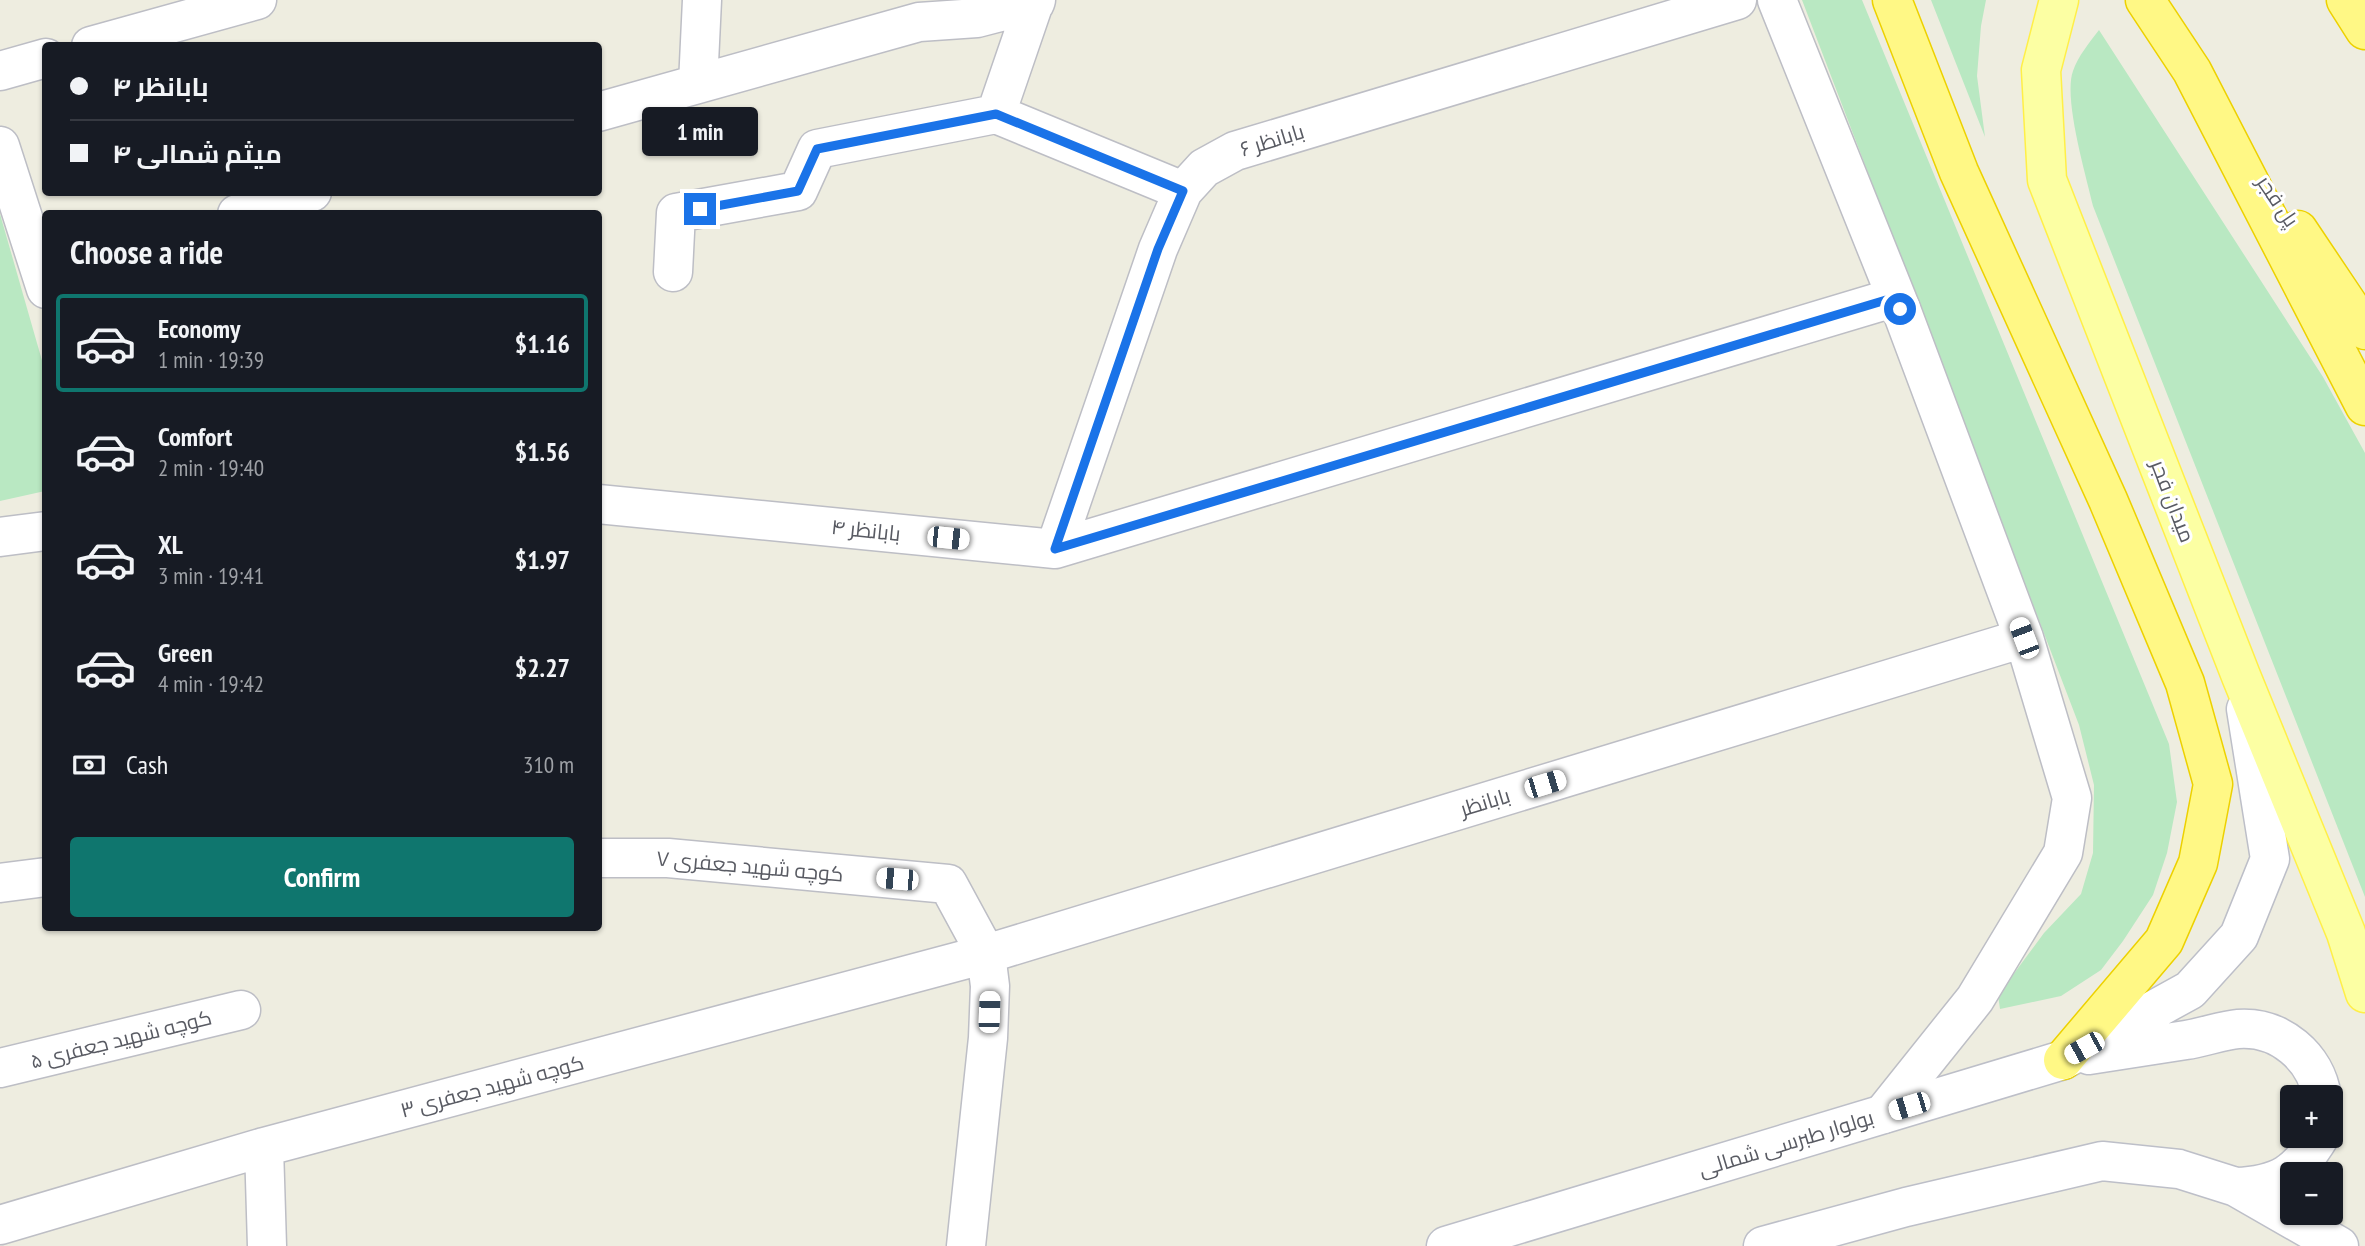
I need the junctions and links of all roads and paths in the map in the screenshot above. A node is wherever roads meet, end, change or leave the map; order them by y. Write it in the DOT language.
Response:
graph roads {
  1 [pos="257,0"];
  2 [pos="702,0"];
  3 [pos="1737,0"];
  4 [pos="1777,0"];
  5 [pos="1892,0"];
  6 [pos="2059,0"];
  7 [pos="2145,0"];
  8 [pos="2346,0"];
  9 [pos="1035,1"];
  10 [pos="2365,30"];
  11 [pos="105,42"];
  12 [pos="42,59"];
  13 [pos="0,71"];
  14 [pos="2192,71"];
  15 [pos="698,84"];
  16 [pos="602,111"];
  17 [pos="996,114"];
  18 [pos="0,146"];
  19 [pos="1183,191"];
  20 [pos="298,196"];
  21 [pos="251,210"];
  22 [pos="42,272"];
  23 [pos="673,272"];
  24 [pos="1896,297"];
  25 [pos="2365,330"];
  26 [pos="2365,406"];
  27 [pos="602,504"];
  28 [pos="42,532"];
  29 [pos="0,537"];
  30 [pos="1055,549"];
  31 [pos="2024,638"];
  32 [pos="2241,676"];
  33 [pos="602,858"];
  34 [pos="42,878"];
  35 [pos="0,883"];
  36 [pos="986,954"];
  37 [pos="2365,993"];
  38 [pos="241,1010"];
  39 [pos="2063,1060"];
  40 [pos="0,1068"];
  41 [pos="2320,1085"];
  42 [pos="1883,1114"];
  43 [pos="264,1147"];
  44 [pos="2313,1148"];
  45 [pos="2236,1187"];
  46 [pos="0,1224"];
  47 [pos="267,1246"];
  48 [pos="966,1246"];
  49 [pos="1446,1246"];
  50 [pos="1763,1246"];
  51 [pos="2339,1246"];
  1 -- 11 [label="street"];
  2 -- 15 [label="street"];
  3 -- 19 [label="street, بابانظر ۶"];
  4 -- 24 [label="street"];
  5 -- 39 [label="highway"];
  6 -- 32 [label="main road, میدان فجر"];
  7 -- 14 [label="highway"];
  8 -- 10 [label="highway"];
  9 -- 15 [label="street"];
  9 -- 17 [label="street"];
  12 -- 13 [label="street"];
  14 -- 25 [label="highway, پل فجر"];
  14 -- 26 [label="highway"];
  15 -- 16 [label="street"];
  17 -- 19 [label="street"];
  17 -- 23 [label="street"];
  18 -- 22 [label="street"];
  19 -- 30 [label="street, بابانظر ۶"];
  20 -- 21 [label="street"];
  24 -- 30 [label="street, بابانظر ۴"];
  24 -- 31 [label="street"];
  27 -- 30 [label="street, بابانظر ۴"];
  28 -- 29 [label="street"];
  31 -- 36 [label="street, بابانظر"];
  31 -- 42 [label="street"];
  32 -- 37 [label="main road, میدان فجر"];
  32 -- 39 [label="street, بولوار طبرسی شمالی"];
  33 -- 36 [label="street, کوچه شهید جعفری ۷"];
  34 -- 35 [label="street"];
  36 -- 43 [label="street, کوچه شهید جعفری ۳"];
  36 -- 48 [label="street"];
  38 -- 40 [label="street, کوچه شهید جعفری ۵"];
  39 -- 41 [label="street"];
  39 -- 42 [label="street, بولوار طبرسی شمالی"];
  42 -- 49 [label="street, بولوار طبرسی شمالی"];
  43 -- 46 [label="street, کوچه شهید جعفری ۳"];
  43 -- 47 [label="street"];
  44 -- 45 [label="street"];
  45 -- 50 [label="street"];
  45 -- 51 [label="street"];
}
